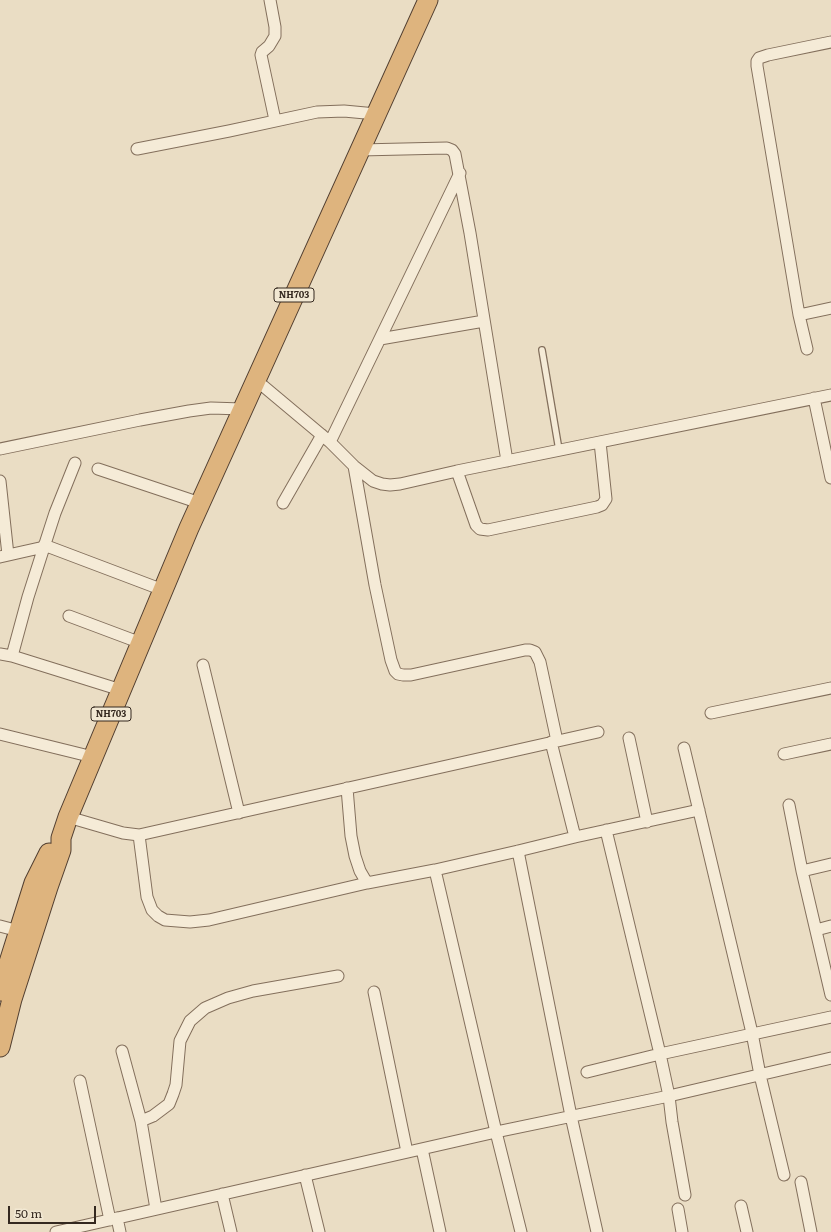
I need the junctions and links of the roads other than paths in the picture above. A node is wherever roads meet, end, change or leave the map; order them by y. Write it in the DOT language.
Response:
graph roads {
  1 [pos="270,0"];
  2 [pos="428,0"];
  3 [pos="831,42"];
  4 [pos="376,114"];
  5 [pos="275,120"];
  6 [pos="137,149"];
  7 [pos="360,150"];
  8 [pos="460,173"];
  9 [pos="831,308"];
  10 [pos="800,315"];
  11 [pos="484,321"];
  12 [pos="380,338"];
  13 [pos="807,349"];
  14 [pos="542,350"];
  15 [pos="256,380"];
  16 [pos="831,395"];
  17 [pos="814,398"];
  18 [pos="242,409"];
  19 [pos="326,438"];
  20 [pos="600,442"];
  21 [pos="0,449"];
  22 [pos="559,450"];
  23 [pos="507,461"];
  24 [pos="75,463"];
  25 [pos="354,466"];
  26 [pos="98,469"];
  27 [pos="457,471"];
  28 [pos="831,478"];
  29 [pos="0,481"];
  30 [pos="200,503"];
  31 [pos="283,503"];
  32 [pos="44,546"];
  33 [pos="4,556"];
  34 [pos="163,590"];
  35 [pos="69,616"];
  36 [pos="141,643"];
  37 [pos="0,654"];
  38 [pos="12,656"];
  39 [pos="203,665"];
  40 [pos="831,688"];
  41 [pos="121,690"];
  42 [pos="712,713"];
  43 [pos="598,732"];
  44 [pos="0,734"];
  45 [pos="630,738"];
  46 [pos="554,742"];
  47 [pos="831,744"];
  48 [pos="684,748"];
  49 [pos="784,754"];
  50 [pos="93,757"];
  51 [pos="347,788"];
  52 [pos="789,805"];
  53 [pos="699,810"];
  54 [pos="239,813"];
  55 [pos="68,817"];
  56 [pos="647,822"];
  57 [pos="606,830"];
  58 [pos="139,835"];
  59 [pos="575,837"];
  60 [pos="61,838"];
  61 [pos="518,851"];
  62 [pos="831,864"];
  63 [pos="435,870"];
  64 [pos="802,871"];
  65 [pos="367,883"];
  66 [pos="0,926"];
  67 [pos="831,926"];
  68 [pos="816,930"];
  69 [pos="19,931"];
  70 [pos="338,976"];
  71 [pos="0,991"];
  72 [pos="374,992"];
  73 [pos="831,995"];
  74 [pos="831,1016"];
  75 [pos="752,1033"];
  76 [pos="0,1047"];
  77 [pos="122,1051"];
  78 [pos="660,1054"];
  79 [pos="831,1058"];
  80 [pos="587,1072"];
  81 [pos="760,1075"];
  82 [pos="80,1081"];
  83 [pos="669,1096"];
  84 [pos="571,1116"];
  85 [pos="140,1121"];
  86 [pos="496,1132"];
  87 [pos="422,1149"];
  88 [pos="407,1152"];
  89 [pos="306,1175"];
  90 [pos="784,1175"];
  91 [pos="801,1182"];
  92 [pos="222,1194"];
  93 [pos="685,1196"];
  94 [pos="741,1206"];
  95 [pos="156,1209"];
  96 [pos="678,1209"];
  97 [pos="114,1219"];
  98 [pos="56,1232"];
  99 [pos="120,1232"];
  100 [pos="231,1232"];
  101 [pos="319,1232"];
  102 [pos="440,1232"];
  103 [pos="521,1232"];
  104 [pos="597,1232"];
  105 [pos="682,1232"];
  106 [pos="747,1232"];
  107 [pos="811,1232"];
  1 -- 5 [label="street"];
  2 -- 4 [label="highway, NH703"];
  3 -- 10 [label="street"];
  4 -- 5 [label="street"];
  4 -- 7 [label="highway, NH703"];
  5 -- 6 [label="street"];
  7 -- 8 [label="street"];
  7 -- 15 [label="highway, NH703"];
  8 -- 11 [label="street"];
  8 -- 12 [label="street"];
  9 -- 10 [label="street"];
  10 -- 13 [label="street"];
  11 -- 12 [label="street"];
  11 -- 23 [label="street"];
  12 -- 19 [label="street"];
  14 -- 22 [label="lane"];
  15 -- 18 [label="highway, NH703"];
  15 -- 19 [label="street"];
  16 -- 17 [label="street"];
  17 -- 20 [label="street"];
  17 -- 28 [label="street"];
  18 -- 21 [label="street"];
  18 -- 30 [label="highway, NH703"];
  19 -- 25 [label="street"];
  19 -- 31 [label="street"];
  20 -- 22 [label="street"];
  20 -- 27 [label="street"];
  22 -- 23 [label="street"];
  23 -- 27 [label="street"];
  24 -- 32 [label="street"];
  25 -- 27 [label="street"];
  25 -- 46 [label="street"];
  26 -- 30 [label="street"];
  29 -- 33 [label="street"];
  30 -- 34 [label="highway, NH703"];
  32 -- 33 [label="street"];
  32 -- 34 [label="street"];
  32 -- 38 [label="street"];
  34 -- 36 [label="highway, NH703"];
  35 -- 36 [label="street"];
  36 -- 41 [label="highway, NH703"];
  37 -- 38 [label="street"];
  38 -- 41 [label="street"];
  39 -- 54 [label="street"];
  40 -- 42 [label="street"];
  41 -- 50 [label="highway, NH703"];
  43 -- 46 [label="street"];
  44 -- 50 [label="street"];
  45 -- 56 [label="street"];
  46 -- 51 [label="street"];
  46 -- 59 [label="street"];
  47 -- 49 [label="street"];
  48 -- 53 [label="street"];
  50 -- 55 [label="highway, NH703"];
  51 -- 54 [label="street"];
  51 -- 65 [label="street"];
  52 -- 64 [label="street"];
  53 -- 56 [label="street"];
  53 -- 75 [label="street"];
  54 -- 58 [label="street"];
  55 -- 58 [label="street"];
  55 -- 60 [label="highway, NH703"];
  56 -- 57 [label="street"];
  57 -- 59 [label="street"];
  57 -- 78 [label="street"];
  58 -- 65 [label="street"];
  59 -- 61 [label="street"];
  60 -- 69 [label="highway, NH703"];
  60 -- 76 [label="highway, NH703"];
  61 -- 63 [label="street"];
  61 -- 84 [label="street"];
  62 -- 64 [label="street"];
  63 -- 65 [label="street"];
  63 -- 86 [label="street"];
  64 -- 68 [label="street"];
  66 -- 69 [label="street"];
  67 -- 68 [label="street"];
  68 -- 73 [label="street"];
  69 -- 71 [label="highway, NH703"];
  70 -- 85 [label="street"];
  72 -- 88 [label="street"];
  74 -- 75 [label="street"];
  75 -- 78 [label="street"];
  75 -- 81 [label="street"];
  77 -- 85 [label="street"];
  78 -- 80 [label="street"];
  78 -- 83 [label="street"];
  79 -- 81 [label="street"];
  81 -- 83 [label="street"];
  81 -- 90 [label="street"];
  82 -- 97 [label="street"];
  83 -- 84 [label="street"];
  83 -- 93 [label="street"];
  84 -- 86 [label="street"];
  84 -- 104 [label="street"];
  85 -- 95 [label="street"];
  86 -- 87 [label="street"];
  86 -- 103 [label="street"];
  87 -- 88 [label="street"];
  87 -- 102 [label="street"];
  88 -- 89 [label="street"];
  89 -- 92 [label="street"];
  89 -- 101 [label="street"];
  91 -- 107 [label="street"];
  92 -- 95 [label="street"];
  92 -- 100 [label="street"];
  94 -- 106 [label="street"];
  95 -- 97 [label="street"];
  96 -- 105 [label="street"];
  97 -- 98 [label="street"];
  97 -- 99 [label="street"];
}
